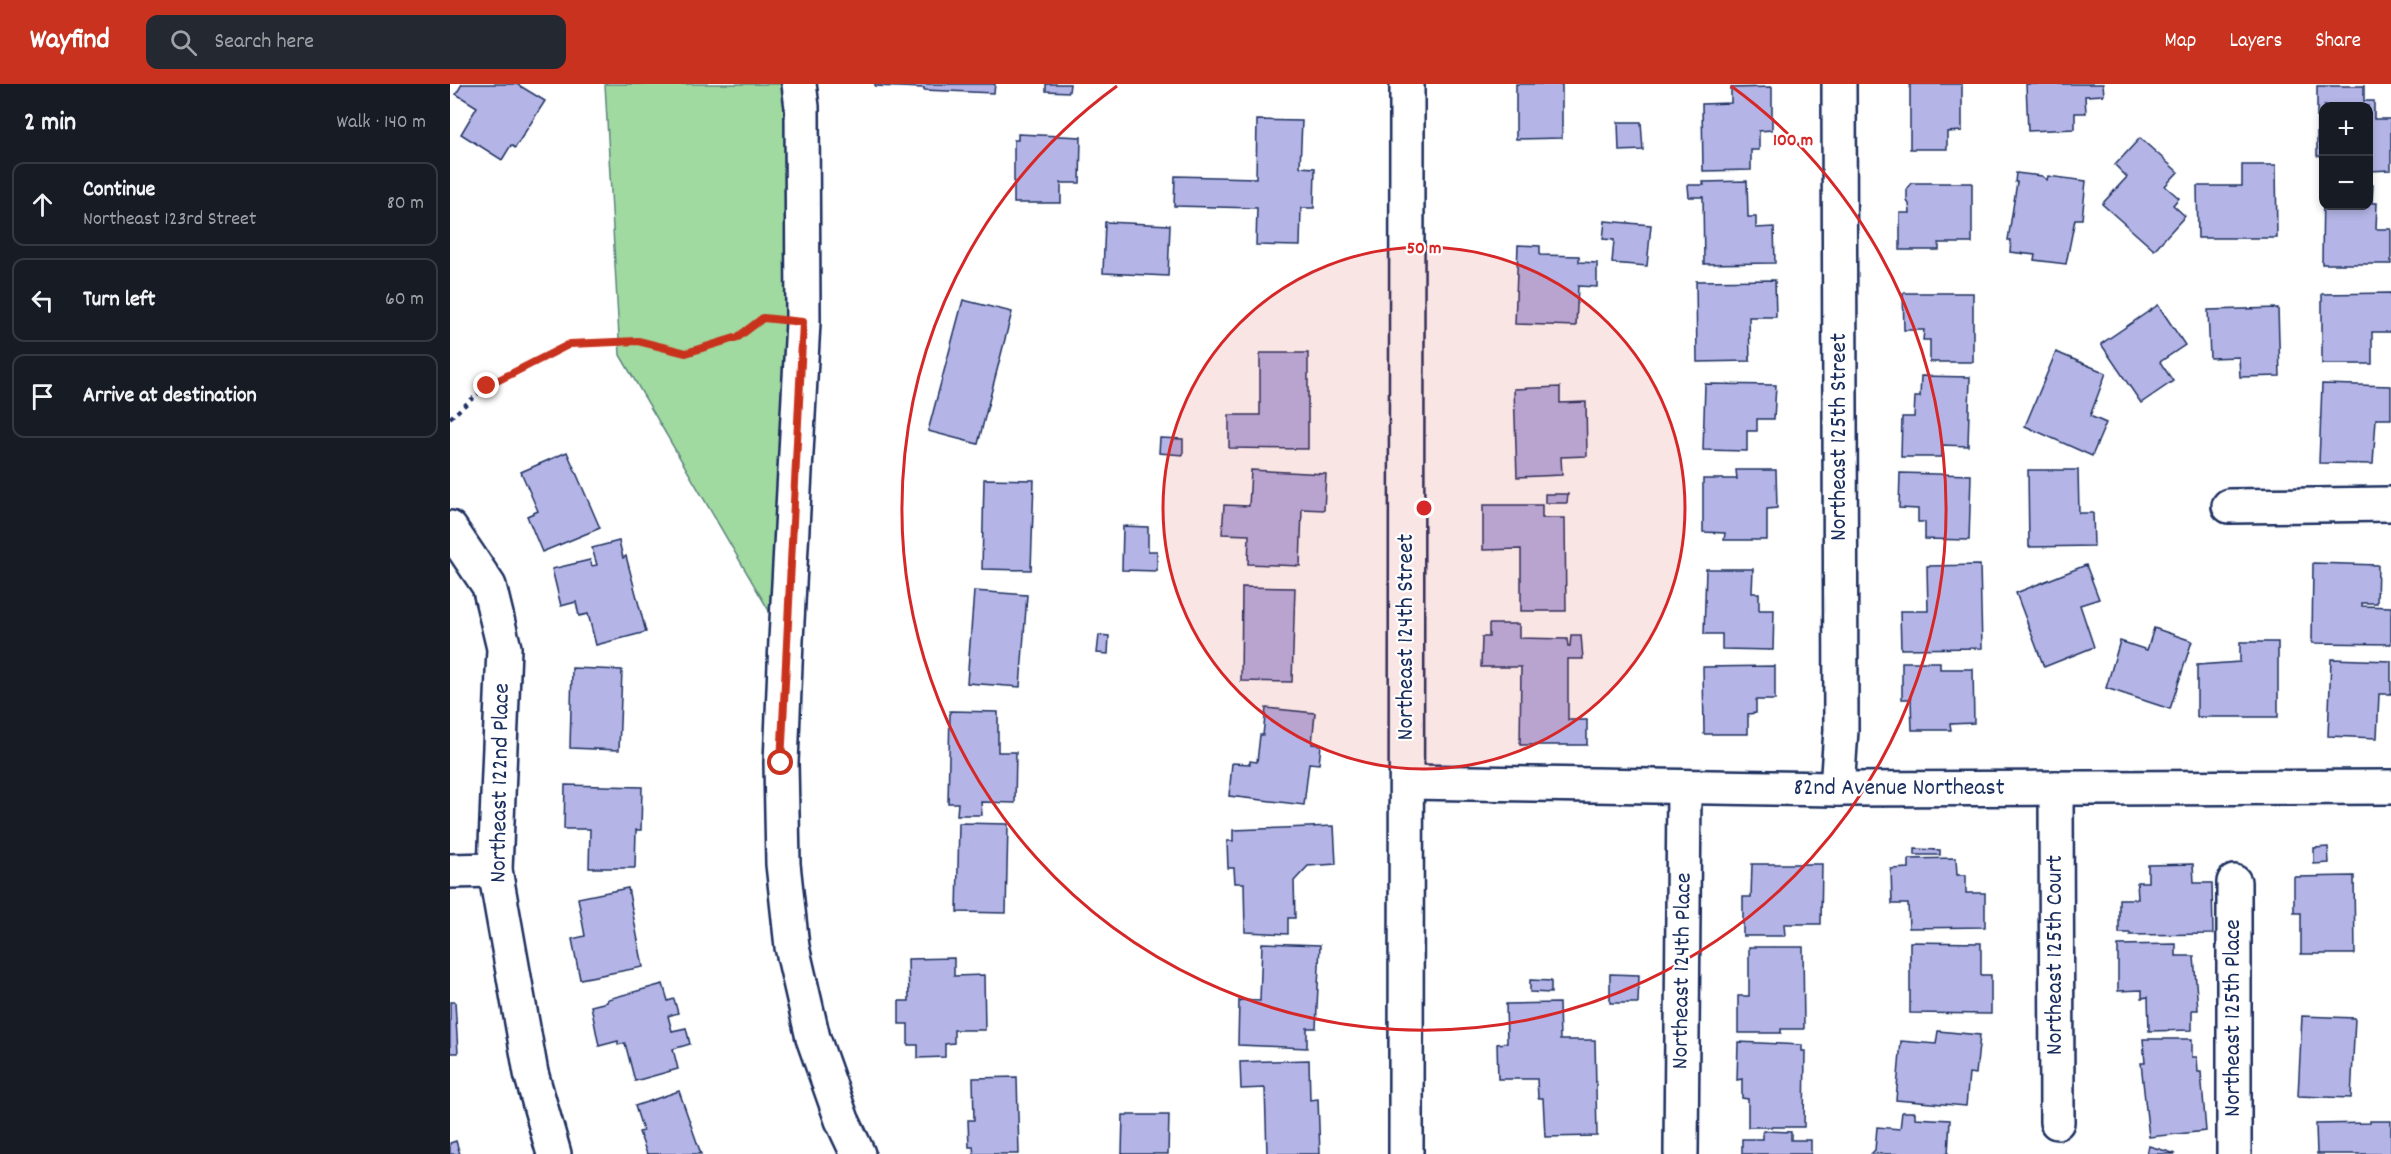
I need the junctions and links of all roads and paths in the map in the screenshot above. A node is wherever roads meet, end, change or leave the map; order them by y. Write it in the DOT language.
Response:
graph roads {
  1 [pos="798,84"];
  2 [pos="1407,84"];
  3 [pos="1839,84"];
  4 [pos="803,322"];
  5 [pos="450,418"];
  6 [pos="2391,504"];
  7 [pos="2229,506"];
  8 [pos="450,528"];
  9 [pos="1407,782"];
  10 [pos="2391,787"];
  11 [pos="1684,788"];
  12 [pos="2056,788"];
  13 [pos="1837,789"];
  14 [pos="495,870"];
  15 [pos="450,871"];
  16 [pos="2234,882"];
  17 [pos="2057,1122"];
  18 [pos="554,1154"];
  19 [pos="858,1154"];
  20 [pos="1406,1154"];
  21 [pos="1681,1154"];
  22 [pos="2234,1154"];
  1 -- 4 [label="street"];
  2 -- 9 [label="street, Northeast 124th Street"];
  3 -- 13 [label="street, Northeast 125th Street"];
  4 -- 5 [label="path"];
  4 -- 19 [label="street"];
  6 -- 7 [label="street"];
  8 -- 14 [label="street, Northeast 122nd Place"];
  9 -- 11 [label="street, 82nd Avenue Northeast"];
  9 -- 20 [label="street, Northeast 124th Street"];
  10 -- 12 [label="street, 82nd Avenue Northeast"];
  11 -- 13 [label="street, 82nd Avenue Northeast"];
  11 -- 21 [label="street, Northeast 124th Place"];
  12 -- 13 [label="street, 82nd Avenue Northeast"];
  12 -- 17 [label="street, Northeast 125th Court"];
  14 -- 15 [label="street"];
  14 -- 18 [label="street, Northeast 122nd Place"];
  16 -- 22 [label="street, Northeast 125th Place"];
}
